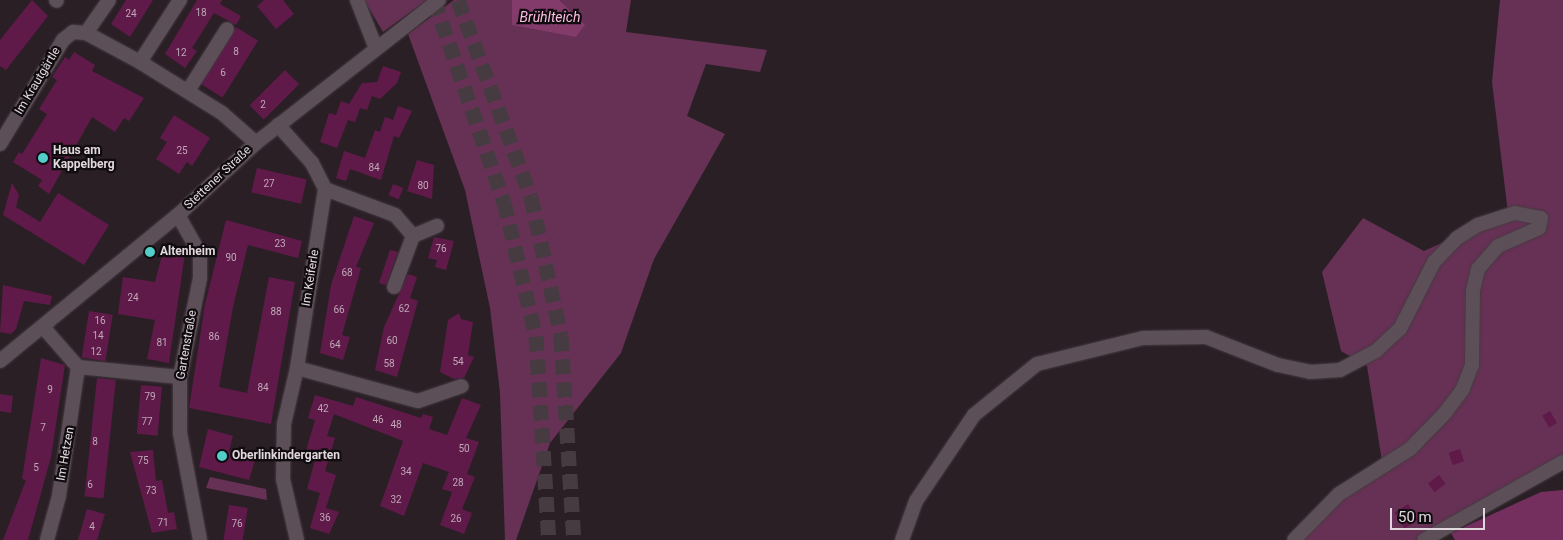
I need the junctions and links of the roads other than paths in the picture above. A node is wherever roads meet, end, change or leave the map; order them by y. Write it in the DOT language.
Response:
graph roads {
  1 [pos="109,0"];
  2 [pos="180,0"];
  3 [pos="357,0"];
  4 [pos="439,0"];
  5 [pos="227,29"];
  6 [pos="86,33"];
  7 [pos="375,46"];
  8 [pos="140,62"];
  9 [pos="188,91"];
  10 [pos="278,125"];
  11 [pos="256,143"];
  12 [pos="0,144"];
  13 [pos="325,189"];
  14 [pos="178,215"];
  15 [pos="436,226"];
  16 [pos="412,236"];
  17 [pos="394,287"];
  18 [pos="43,327"];
  19 [pos="0,361"];
  20 [pos="78,367"];
  21 [pos="297,368"];
  22 [pos="180,377"];
  23 [pos="462,386"];
  24 [pos="1560,467"];
  25 [pos="48,540"];
  26 [pos="200,540"];
  27 [pos="297,540"];
  28 [pos="902,540"];
  29 [pos="1294,540"];
  30 [pos="1424,540"];
  1 -- 6 [label="street"];
  2 -- 8 [label="street"];
  3 -- 7 [label="street"];
  4 -- 7 [label="street, Stettener Straße"];
  5 -- 9 [label="street"];
  6 -- 8 [label="street"];
  6 -- 12 [label="street, Im Krautgärtle"];
  7 -- 10 [label="street, Stettener Straße"];
  8 -- 9 [label="street"];
  9 -- 11 [label="street"];
  10 -- 11 [label="street, Stettener Straße"];
  10 -- 13 [label="street"];
  11 -- 14 [label="street, Stettener Straße"];
  13 -- 16 [label="street"];
  13 -- 21 [label="street, Im Keiferle"];
  14 -- 18 [label="street, Stettener Straße"];
  14 -- 22 [label="street, Gartenstraße"];
  15 -- 16 [label="street"];
  16 -- 17 [label="street"];
  18 -- 19 [label="street, Stettener Straße"];
  18 -- 20 [label="street"];
  20 -- 22 [label="street"];
  20 -- 25 [label="street, Im Hetzen"];
  21 -- 23 [label="street"];
  21 -- 27 [label="street, Im Keiferle"];
  22 -- 26 [label="street, Gartenstraße"];
  24 -- 30 [label="street"];
  28 -- 29 [label="street"];
}
